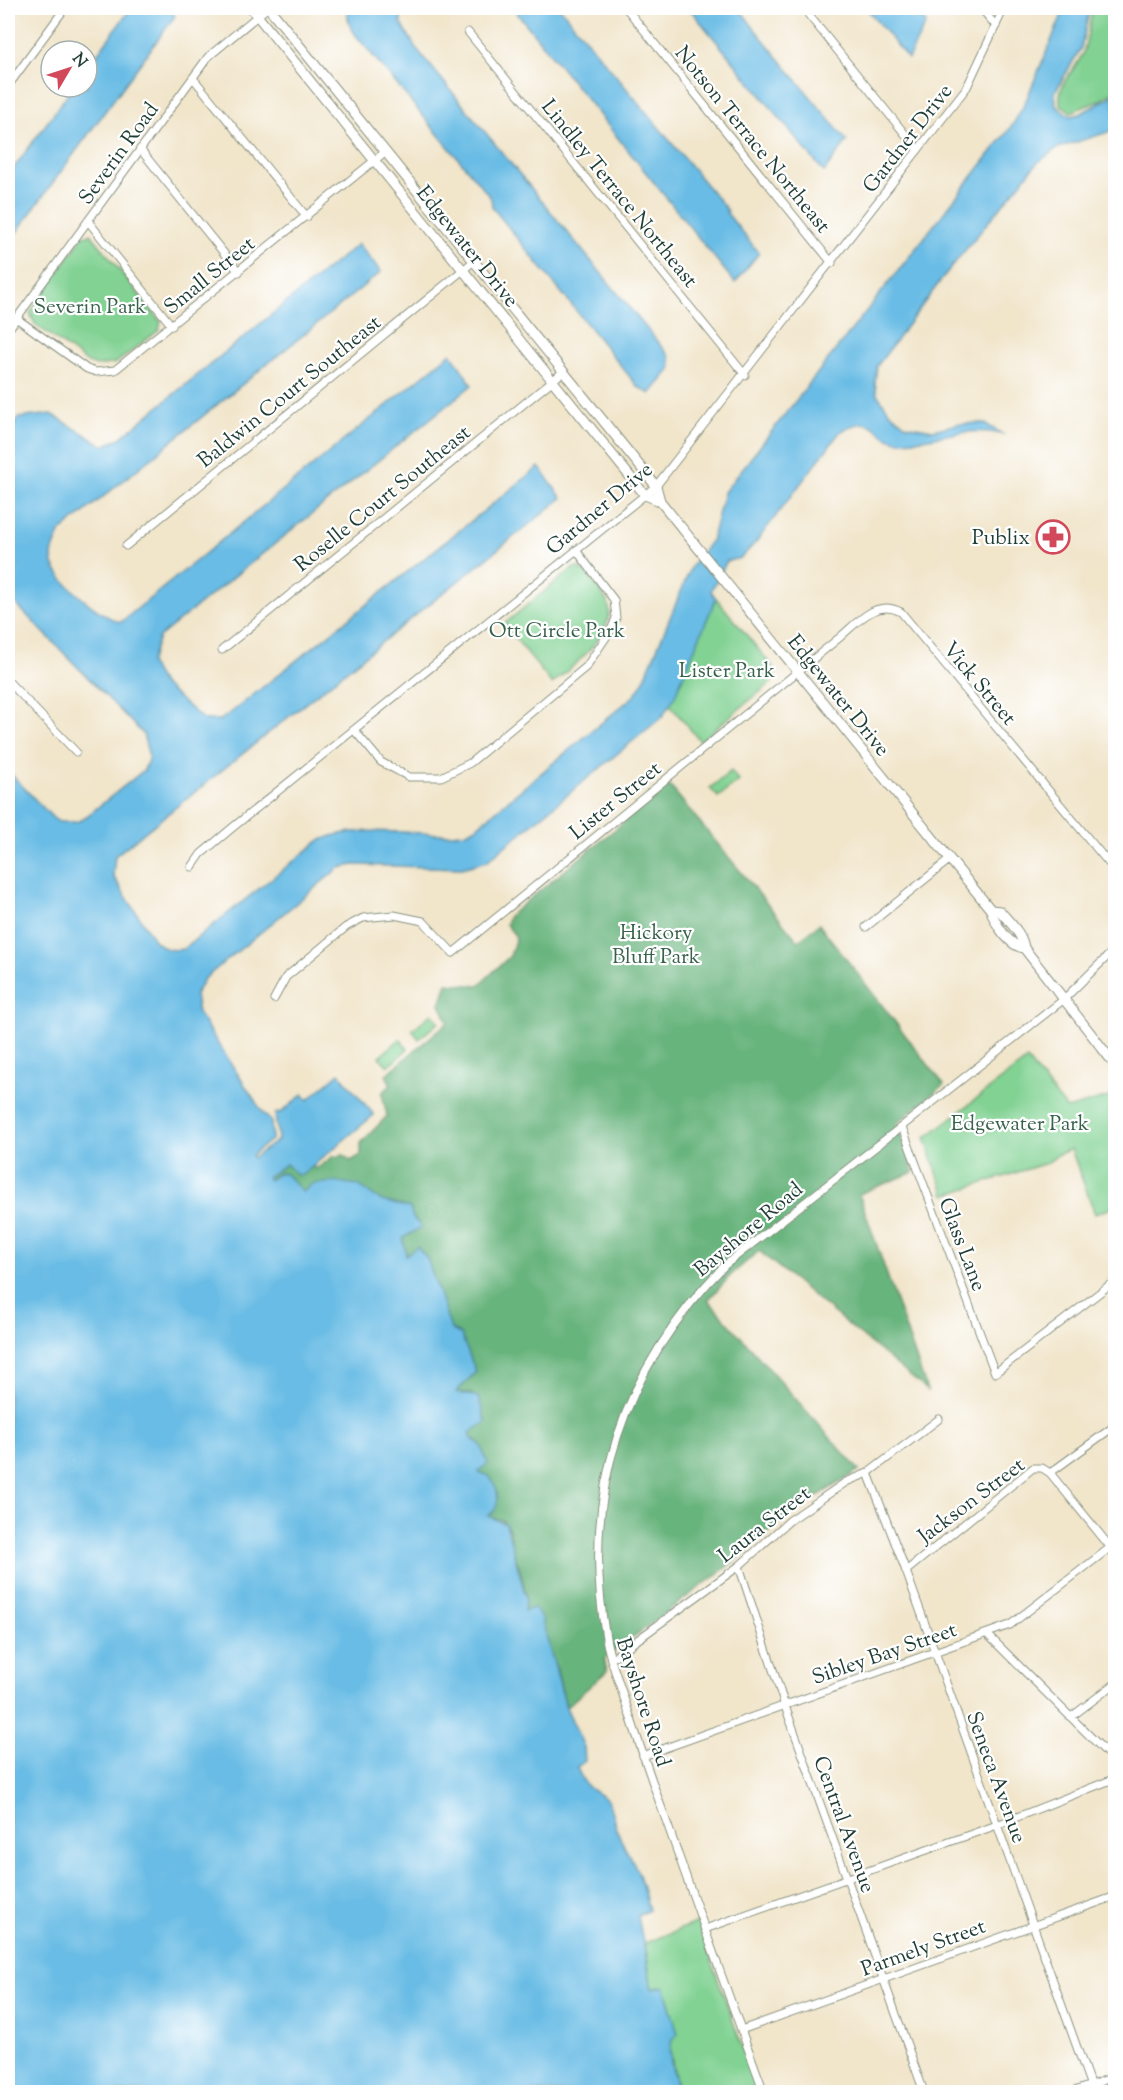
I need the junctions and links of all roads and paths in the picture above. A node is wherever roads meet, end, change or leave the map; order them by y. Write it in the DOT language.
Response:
graph roads {
  1 [pos="65,8"];
  2 [pos="268,8"];
  3 [pos="626,8"];
  4 [pos="803,8"];
  5 [pos="981,8"];
  6 [pos="1004,8"];
  7 [pos="254,11"];
  8 [pos="996,26"];
  9 [pos="468,32"];
  10 [pos="193,78"];
  11 [pos="8,86"];
  12 [pos="140,149"];
  13 [pos="918,150"];
  14 [pos="385,152"];
  15 [pos="375,160"];
  16 [pos="307,217"];
  17 [pos="88,221"];
  18 [pos="474,261"];
  19 [pos="832,263"];
  20 [pos="464,270"];
  21 [pos="240,272"];
  22 [pos="16,318"];
  23 [pos="172,326"];
  24 [pos="8,330"];
  25 [pos="563,372"];
  26 [pos="745,375"];
  27 [pos="553,381"];
  28 [pos="656,486"];
  29 [pos="645,495"];
  30 [pos="660,501"];
  31 [pos="126,546"];
  32 [pos="576,550"];
  33 [pos="222,650"];
  34 [pos="797,672"];
  35 [pos="8,681"];
  36 [pos="354,730"];
  37 [pos="76,752"];
  38 [pos="949,860"];
  39 [pos="192,867"];
  40 [pos="1116,872"];
  41 [pos="866,927"];
  42 [pos="1116,948"];
  43 [pos="274,999"];
  44 [pos="1063,1000"];
  45 [pos="1116,1066"];
  46 [pos="902,1126"];
  47 [pos="1116,1280"];
  48 [pos="939,1419"];
  49 [pos="1116,1425"];
  50 [pos="868,1473"];
  51 [pos="1050,1473"];
  52 [pos="1113,1545"];
  53 [pos="1116,1554"];
  54 [pos="739,1566"];
  55 [pos="906,1571"];
  56 [pos="987,1634"];
  57 [pos="935,1652"];
  58 [pos="611,1659"];
  59 [pos="1116,1683"];
  60 [pos="785,1706"];
  61 [pos="1071,1717"];
  62 [pos="643,1756"];
  63 [pos="1116,1762"];
  64 [pos="1116,1778"];
  65 [pos="997,1824"];
  66 [pos="847,1878"];
  67 [pos="1116,1896"];
  68 [pos="1033,1925"];
  69 [pos="705,1929"];
  70 [pos="883,1979"];
  71 [pos="741,2030"];
  72 [pos="1116,2076"];
  73 [pos="1092,2089"];
  74 [pos="764,2092"];
  75 [pos="924,2092"];
  76 [pos="1072,2092"];
  1 -- 11 [label="street"];
  2 -- 7 [label="street, Severin Road"];
  2 -- 14 [label="street, Edgewater Drive"];
  3 -- 19 [label="street, Notson Terrace Northeast"];
  4 -- 13 [label="street"];
  5 -- 8 [label="street"];
  6 -- 8 [label="street, Gardner Drive"];
  7 -- 10 [label="street, Severin Road"];
  7 -- 15 [label="street, Edgewater Drive"];
  8 -- 13 [label="street, Gardner Drive"];
  9 -- 26 [label="street, Lindley Terrace Northeast"];
  10 -- 12 [label="street, Severin Road"];
  10 -- 16 [label="street"];
  12 -- 17 [label="street, Severin Road"];
  12 -- 21 [label="street"];
  13 -- 19 [label="street, Gardner Drive"];
  14 -- 15 [label="street, Small Street"];
  14 -- 18 [label="street, Edgewater Drive"];
  15 -- 16 [label="street, Small Street"];
  15 -- 20 [label="street, Edgewater Drive"];
  16 -- 21 [label="street, Small Street"];
  17 -- 22 [label="street, Severin Road"];
  17 -- 23 [label="street"];
  18 -- 20 [label="street, Baldwin Court Southeast"];
  18 -- 25 [label="street, Edgewater Drive"];
  19 -- 26 [label="street, Gardner Drive"];
  20 -- 27 [label="street, Edgewater Drive"];
  20 -- 31 [label="street, Baldwin Court Southeast"];
  21 -- 23 [label="street, Small Street"];
  22 -- 23 [label="street, Small Street"];
  22 -- 24 [label="street, Severin Road"];
  25 -- 27 [label="street, Roselle Court Southeast"];
  25 -- 28 [label="street, Edgewater Drive"];
  26 -- 28 [label="street, Gardner Drive"];
  27 -- 29 [label="street, Edgewater Drive"];
  27 -- 33 [label="street, Roselle Court Southeast"];
  28 -- 29 [label="street, Gardner Drive"];
  28 -- 30 [label="street, Edgewater Drive"];
  29 -- 30 [label="street, Edgewater Drive"];
  29 -- 32 [label="street, Gardner Drive"];
  30 -- 34 [label="street, Edgewater Drive"];
  32 -- 36 [label="street, Gardner Drive"];
  32 -- 36 [label="street"];
  34 -- 38 [label="street, Edgewater Drive"];
  34 -- 40 [label="street, Vick Street"];
  34 -- 43 [label="street, Lister Street"];
  35 -- 37 [label="street"];
  36 -- 39 [label="street, Gardner Drive"];
  38 -- 41 [label="street"];
  38 -- 44 [label="street, Edgewater Drive"];
  42 -- 44 [label="street, Bayshore Road"];
  44 -- 45 [label="street, Edgewater Drive"];
  44 -- 46 [label="street, Bayshore Road"];
  46 -- 47 [label="street, Glass Lane"];
  46 -- 58 [label="street, Bayshore Road"];
  48 -- 50 [label="street, Laura Street"];
  49 -- 51 [label="street, Jackson Street"];
  50 -- 54 [label="street, Laura Street"];
  50 -- 55 [label="street, Seneca Avenue"];
  51 -- 52 [label="street"];
  51 -- 55 [label="street, Jackson Street"];
  52 -- 53 [label="street"];
  52 -- 56 [label="street, Sibley Bay Street"];
  54 -- 58 [label="street, Laura Street"];
  54 -- 60 [label="street, Central Avenue"];
  55 -- 57 [label="street, Seneca Avenue"];
  56 -- 57 [label="street, Sibley Bay Street"];
  56 -- 61 [label="street"];
  57 -- 60 [label="street, Sibley Bay Street"];
  57 -- 65 [label="street, Seneca Avenue"];
  58 -- 62 [label="street, Bayshore Road"];
  59 -- 61 [label="street"];
  60 -- 62 [label="street, Sibley Bay Street"];
  60 -- 66 [label="street, Central Avenue"];
  61 -- 63 [label="street"];
  62 -- 69 [label="street, Bayshore Road"];
  64 -- 65 [label="street"];
  65 -- 66 [label="street"];
  65 -- 68 [label="street, Seneca Avenue"];
  66 -- 69 [label="street"];
  66 -- 70 [label="street, Central Avenue"];
  67 -- 68 [label="street, Parmely Street"];
  68 -- 70 [label="street, Parmely Street"];
  68 -- 73 [label="street, Seneca Avenue"];
  69 -- 71 [label="street, Bayshore Road"];
  70 -- 71 [label="street, Parmely Street"];
  70 -- 75 [label="street, Central Avenue"];
  71 -- 74 [label="street, Bayshore Road"];
  72 -- 73 [label="street"];
  73 -- 76 [label="street"];
}
